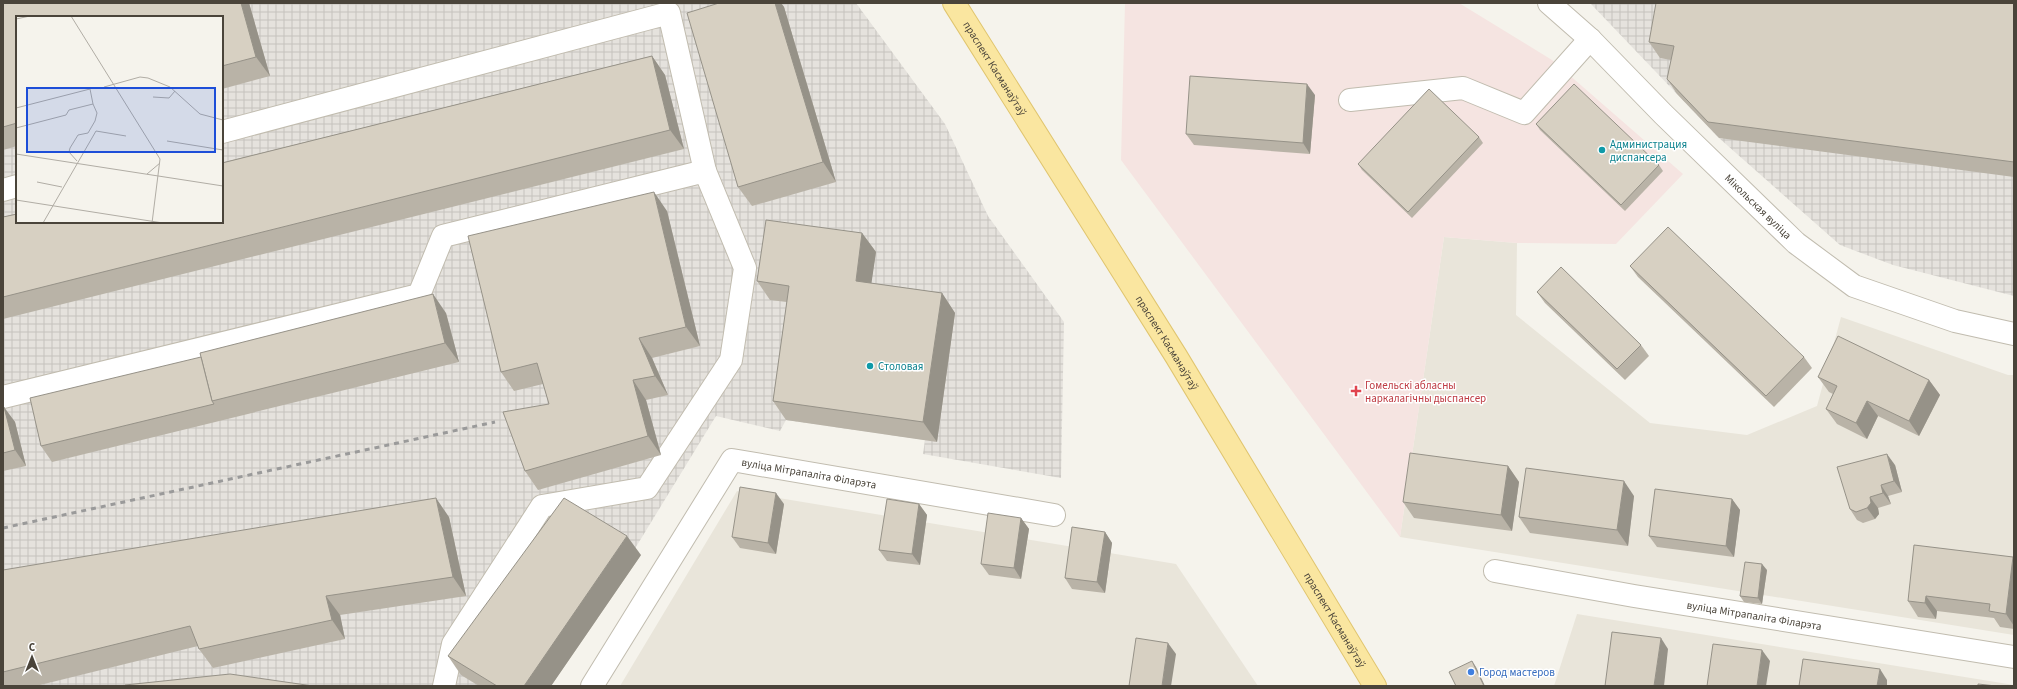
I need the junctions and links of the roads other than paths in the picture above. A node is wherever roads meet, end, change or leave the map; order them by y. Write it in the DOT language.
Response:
graph roads {
  1 [pos="954,3"];
  2 [pos="1549,3"];
  3 [pos="1590,39"];
  4 [pos="1350,100"];
  5 [pos="223,132"];
  6 [pos="705,171"];
  7 [pos="16,186"];
  8 [pos="3,190"];
  9 [pos="2014,334"];
  10 [pos="3,397"];
  11 [pos="1054,515"];
  12 [pos="1495,571"];
  13 [pos="2014,657"];
  14 [pos="444,686"];
  15 [pos="592,686"];
  16 [pos="1375,686"];
  1 -- 16 [label="main road, праспект Касманаўтаў"];
  2 -- 3 [label="street, Мікольская вуліца"];
  3 -- 4 [label="street"];
  3 -- 9 [label="street, Мікольская вуліца"];
  5 -- 6 [label="street"];
  6 -- 10 [label="street"];
  6 -- 14 [label="street"];
  7 -- 8 [label="street"];
  11 -- 15 [label="street, вуліца Мітрапаліта Філарэта"];
  12 -- 13 [label="street, вуліца Мітрапаліта Філарэта"];
}
